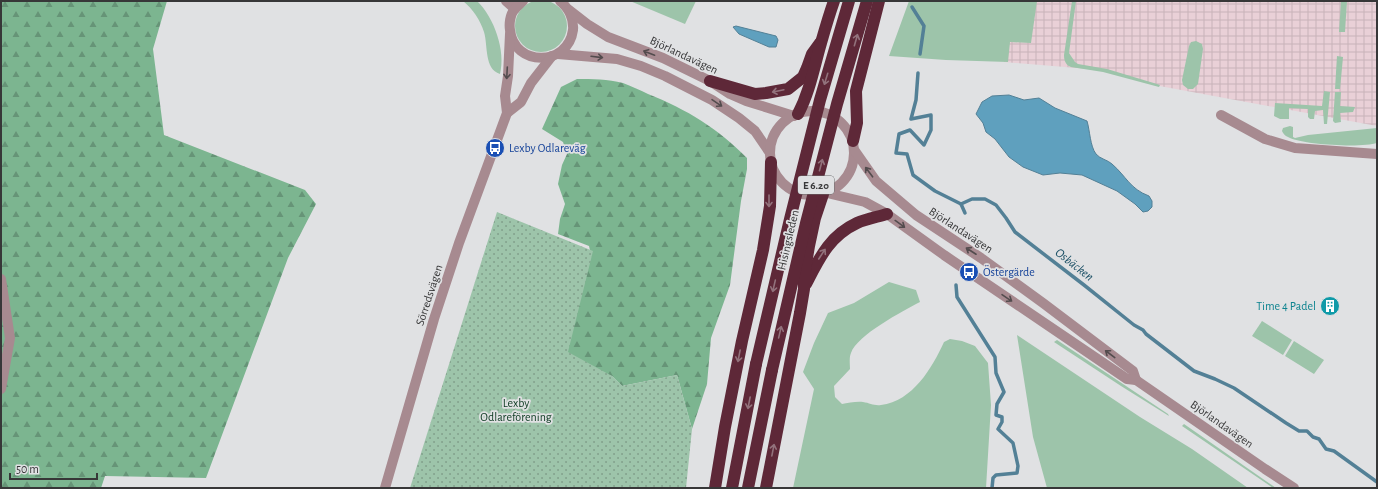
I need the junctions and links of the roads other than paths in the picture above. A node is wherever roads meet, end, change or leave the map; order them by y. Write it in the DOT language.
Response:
graph roads {
  1 [pos="506,1"];
  2 [pos="523,1"];
  3 [pos="560,1"];
  4 [pos="834,1"];
  5 [pos="849,1"];
  6 [pos="867,1"];
  7 [pos="879,1"];
  8 [pos="515,9"];
  9 [pos="568,10"];
  10 [pos="510,34"];
  11 [pos="820,43"];
  12 [pos="555,55"];
  13 [pos="710,81"];
  14 [pos="507,113"];
  15 [pos="796,115"];
  16 [pos="1221,115"];
  17 [pos="854,146"];
  18 [pos="1377,154"];
  19 [pos="771,158"];
  20 [pos="825,194"];
  21 [pos="887,214"];
  22 [pos="1,279"];
  23 [pos="804,289"];
  24 [pos="1136,380"];
  25 [pos="1,389"];
  26 [pos="384,488"];
  27 [pos="715,488"];
  28 [pos="732,488"];
  29 [pos="748,488"];
  30 [pos="766,488"];
  31 [pos="1294,488"];
  1 -- 8 [label="street"];
  2 -- 8 [label="street"];
  3 -- 9 [label="street"];
  4 -- 11 [label="highway"];
  5 -- 28 [label="highway, Hisingsleden / E 6.20, one-way, bridge"];
  29 -- 6 [label="highway, Hisingsleden / E 6.20, one-way, bridge"];
  7 -- 17 [label="highway"];
  8 -- 10 [label="street, Sörredsvägen"];
  9 -- 12 [label="street, Sörredsvägen"];
  13 -- 9 [label="street, Björlandavägen, one-way"];
  10 -- 12 [label="street"];
  10 -- 14 [label="street, Sörredsvägen, one-way"];
  11 -- 13 [label="highway, one-way"];
  11 -- 15 [label="highway"];
  12 -- 14 [label="street, Sörredsvägen"];
  12 -- 19 [label="street, one-way"];
  13 -- 15 [label="street, Björlandavägen"];
  14 -- 26 [label="street, Sörredsvägen"];
  15 -- 17 [label="street"];
  15 -- 19 [label="street"];
  16 -- 18 [label="street"];
  17 -- 20 [label="street"];
  24 -- 17 [label="street, Björlandavägen, one-way"];
  19 -- 20 [label="street"];
  19 -- 27 [label="highway, one-way"];
  20 -- 21 [label="street, Björlandavägen"];
  20 -- 23 [label="highway"];
  23 -- 21 [label="highway, one-way"];
  21 -- 24 [label="street, Björlandavägen, one-way"];
  22 -- 25 [label="street"];
  30 -- 23 [label="highway, one-way"];
  24 -- 31 [label="street, Björlandavägen"];
}
